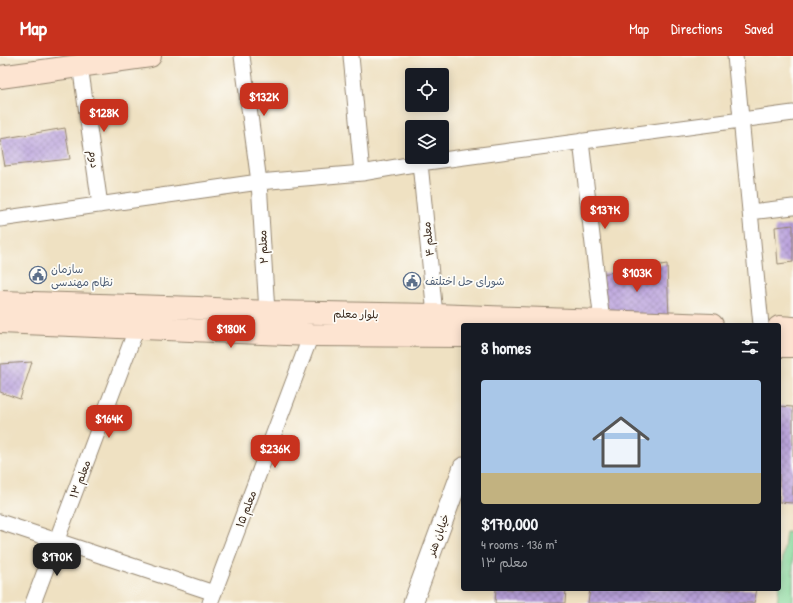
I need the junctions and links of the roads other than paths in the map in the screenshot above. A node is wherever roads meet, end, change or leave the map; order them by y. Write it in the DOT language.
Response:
graph roads {
  1 [pos="150,56"];
  2 [pos="242,56"];
  3 [pos="350,56"];
  4 [pos="735,56"];
  5 [pos="80,65"];
  6 [pos="0,77"];
  7 [pos="793,113"];
  8 [pos="741,120"];
  9 [pos="581,141"];
  10 [pos="449,158"];
  11 [pos="409,164"];
  12 [pos="420,164"];
  13 [pos="362,173"];
  14 [pos="259,182"];
  15 [pos="100,205"];
  16 [pos="793,207"];
  17 [pos="750,212"];
  18 [pos="0,220"];
  19 [pos="0,302"];
  20 [pos="267,312"];
  21 [pos="435,315"];
  22 [pos="0,322"];
  23 [pos="602,322"];
  24 [pos="639,323"];
  25 [pos="761,323"];
  26 [pos="137,327"];
  27 [pos="781,327"];
  28 [pos="793,328"];
  29 [pos="311,335"];
  30 [pos="461,336"];
  31 [pos="781,346"];
  32 [pos="793,346"];
  33 [pos="461,472"];
  34 [pos="0,522"];
  35 [pos="56,541"];
  36 [pos="212,598"];
  37 [pos="33,603"];
  38 [pos="413,603"];
  1 -- 5 [label="main road"];
  2 -- 14 [label="street, معلم ۲"];
  3 -- 13 [label="street"];
  4 -- 8 [label="street"];
  5 -- 6 [label="main road"];
  5 -- 15 [label="street, دوم"];
  7 -- 8 [label="street"];
  8 -- 9 [label="street"];
  8 -- 17 [label="street"];
  9 -- 10 [label="street"];
  9 -- 23 [label="street"];
  11 -- 13 [label="street"];
  12 -- 21 [label="street, معلم ۴"];
  13 -- 14 [label="street"];
  14 -- 15 [label="street"];
  14 -- 20 [label="street, معلم ۲"];
  15 -- 18 [label="street"];
  16 -- 17 [label="street"];
  17 -- 25 [label="street"];
  19 -- 20 [label="main road, بلوار معلم"];
  20 -- 21 [label="main road, بلوار معلم"];
  21 -- 23 [label="main road, بلوار معلم"];
  22 -- 26 [label="main road, بلوار معلم"];
  23 -- 24 [label="main road, بلوار معلم"];
  26 -- 29 [label="main road, بلوار معلم"];
  26 -- 35 [label="street, معلم ۱۳"];
  27 -- 28 [label="main road"];
  29 -- 30 [label="main road, بلوار معلم"];
  29 -- 36 [label="street, معلم ۱۵"];
  31 -- 32 [label="main road"];
  33 -- 38 [label="street, خیابان هنر"];
  34 -- 35 [label="street"];
  35 -- 36 [label="street"];
  35 -- 37 [label="street, معلم ۱۳"];
}
